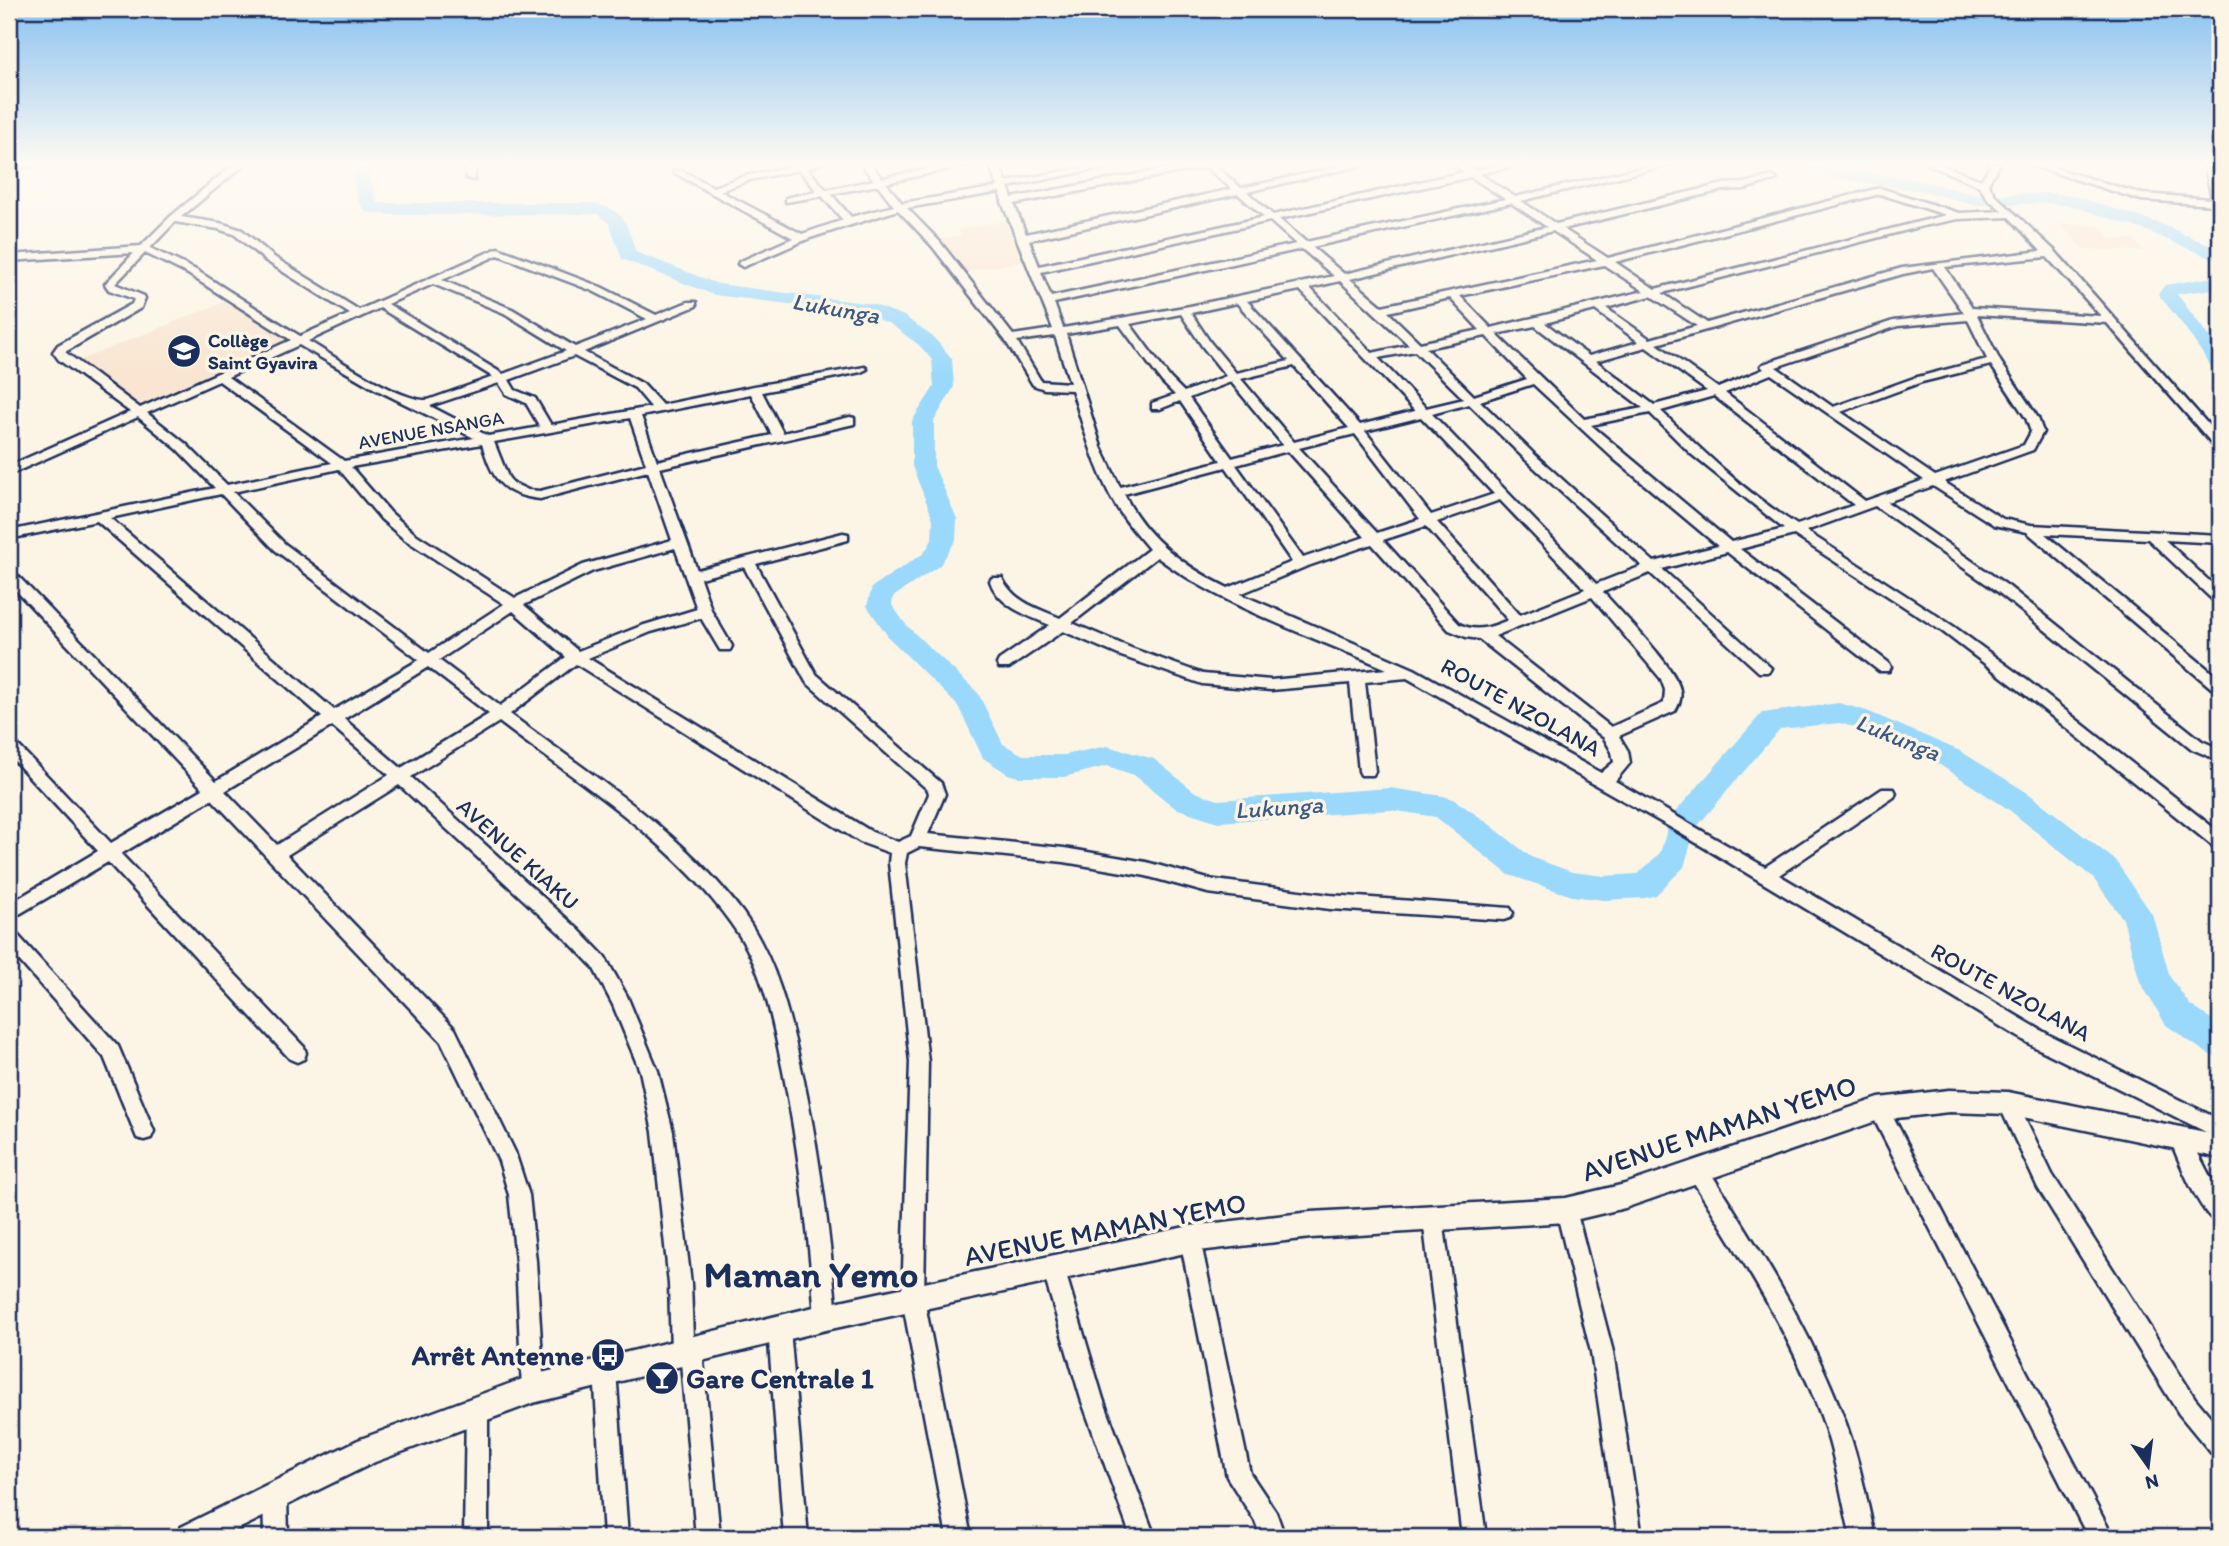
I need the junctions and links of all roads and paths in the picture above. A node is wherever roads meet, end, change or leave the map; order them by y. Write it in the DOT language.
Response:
graph roads {
  1 [pos="156,236"];
  2 [pos="243,236"];
  3 [pos="928,236"];
  4 [pos="1027,236"];
  5 [pos="1192,236"];
  6 [pos="1292,236"];
  7 [pos="1345,236"];
  8 [pos="1524,236"];
  9 [pos="1570,236"];
  10 [pos="1705,236"];
  11 [pos="1877,236"];
  12 [pos="2034,236"];
  13 [pos="799,237"];
  14 [pos="1023,237"];
  15 [pos="1303,245"];
  16 [pos="144,249"];
  17 [pos="2051,253"];
  18 [pos="9,258"];
  19 [pos="1608,261"];
  20 [pos="743,264"];
  21 [pos="1935,265"];
  22 [pos="1036,270"];
  23 [pos="1344,279"];
  24 [pos="435,281"];
  25 [pos="1302,286"];
  26 [pos="1654,292"];
  27 [pos="1454,295"];
  28 [pos="1239,299"];
  29 [pos="1049,301"];
  30 [pos="692,304"];
  31 [pos="382,305"];
  32 [pos="1598,307"];
  33 [pos="1184,310"];
  34 [pos="1380,310"];
  35 [pos="1969,314"];
  36 [pos="360,315"];
  37 [pos="654,318"];
  38 [pos="2109,320"];
  39 [pos="1123,322"];
  40 [pos="1537,322"];
  41 [pos="1706,327"];
  42 [pos="1489,332"];
  43 [pos="1060,333"];
  44 [pos="1010,340"];
  45 [pos="300,341"];
  46 [pos="1648,344"];
  47 [pos="1417,346"];
  48 [pos="573,351"];
  49 [pos="1368,357"];
  50 [pos="1588,360"];
  51 [pos="1994,361"];
  52 [pos="1298,362"];
  53 [pos="861,369"];
  54 [pos="1771,370"];
  55 [pos="220,376"];
  56 [pos="502,378"];
  57 [pos="1232,378"];
  58 [pos="1535,380"];
  59 [pos="1077,387"];
  60 [pos="754,388"];
  61 [pos="1717,392"];
  62 [pos="1181,395"];
  63 [pos="1472,400"];
  64 [pos="415,404"];
  65 [pos="1156,405"];
  66 [pos="659,409"];
  67 [pos="1653,410"];
  68 [pos="1833,411"];
  69 [pos="139,412"];
  70 [pos="1425,412"];
  71 [pos="634,414"];
  72 [pos="850,421"];
  73 [pos="1583,423"];
  74 [pos="547,429"];
  75 [pos="1357,430"];
  76 [pos="779,437"];
  77 [pos="486,440"];
  78 [pos="2220,445"];
  79 [pos="1291,447"];
  80 [pos="1229,464"];
  81 [pos="342,465"];
  82 [pos="654,466"];
  83 [pos="9,471"];
  84 [pos="1937,482"];
  85 [pos="222,489"];
  86 [pos="1115,492"];
  87 [pos="1503,495"];
  88 [pos="1872,505"];
  89 [pos="101,517"];
  90 [pos="1429,521"];
  91 [pos="2032,528"];
  92 [pos="1794,531"];
  93 [pos="9,535"];
  94 [pos="2152,536"];
  95 [pos="843,537"];
  96 [pos="1376,538"];
  97 [pos="2220,539"];
  98 [pos="680,542"];
  99 [pos="1728,548"];
  100 [pos="1157,550"];
  101 [pos="748,562"];
  102 [pos="1300,564"];
  103 [pos="1651,567"];
  104 [pos="9,575"];
  105 [pos="692,576"];
  106 [pos="997,581"];
  107 [pos="1594,590"];
  108 [pos="1227,594"];
  109 [pos="2220,599"];
  110 [pos="514,604"];
  111 [pos="705,612"];
  112 [pos="1518,622"];
  113 [pos="1062,624"];
  114 [pos="1484,635"];
  115 [pos="725,646"];
  116 [pos="576,657"];
  117 [pos="428,661"];
  118 [pos="1004,664"];
  119 [pos="1884,667"];
  120 [pos="1764,668"];
  121 [pos="1409,673"];
  122 [pos="1357,679"];
  123 [pos="2220,687"];
  124 [pos="498,715"];
  125 [pos="332,718"];
  126 [pos="1609,734"];
  127 [pos="9,745"];
  128 [pos="2220,755"];
  129 [pos="1367,771"];
  130 [pos="400,776"];
  131 [pos="1601,780"];
  132 [pos="215,791"];
  133 [pos="1888,793"];
  134 [pos="2220,842"];
  135 [pos="908,845"];
  136 [pos="110,853"];
  137 [pos="275,854"];
  138 [pos="1764,876"];
  139 [pos="9,913"];
  140 [pos="1504,913"];
  141 [pos="9,937"];
  142 [pos="297,1053"];
  143 [pos="2008,1103"];
  144 [pos="1880,1109"];
  145 [pos="144,1130"];
  146 [pos="2220,1130"];
  147 [pos="2179,1137"];
  148 [pos="2220,1147"];
  149 [pos="1698,1171"];
  150 [pos="1566,1210"];
  151 [pos="2220,1214"];
  152 [pos="1433,1219"];
  153 [pos="1190,1239"];
  154 [pos="1053,1268"];
  155 [pos="913,1299"];
  156 [pos="827,1317"];
  157 [pos="779,1329"];
  158 [pos="686,1350"];
  159 [pos="605,1370"];
  160 [pos="533,1389"];
  161 [pos="477,1408"];
  162 [pos="2220,1446"];
  163 [pos="275,1494"];
  164 [pos="191,1537"];
  165 [pos="276,1537"];
  166 [pos="476,1537"];
  167 [pos="616,1537"];
  168 [pos="708,1537"];
  169 [pos="796,1537"];
  170 [pos="960,1537"];
  171 [pos="1143,1537"];
  172 [pos="1273,1537"];
  173 [pos="1474,1537"];
  174 [pos="1630,1537"];
  175 [pos="1863,1537"];
  176 [pos="2101,1537"];
  1 -- 16 [label="street"];
  2 -- 36 [label="street"];
  3 -- 44 [label="street"];
  4 -- 14 [label="street"];
  5 -- 22 [label="street"];
  6 -- 15 [label="street"];
  7 -- 15 [label="street"];
  8 -- 23 [label="street"];
  9 -- 19 [label="street"];
  10 -- 19 [label="street"];
  11 -- 26 [label="street"];
  12 -- 17 [label="street"];
  13 -- 20 [label="street"];
  14 -- 22 [label="street, ROUTE NZOLANA"];
  15 -- 23 [label="street"];
  15 -- 29 [label="street"];
  16 -- 18 [label="street"];
  16 -- 45 [label="street"];
  16 -- 69 [label="street"];
  17 -- 21 [label="street"];
  17 -- 38 [label="street"];
  19 -- 26 [label="street"];
  19 -- 27 [label="street"];
  21 -- 35 [label="street"];
  21 -- 41 [label="street"];
  22 -- 29 [label="street, ROUTE NZOLANA"];
  23 -- 25 [label="street"];
  23 -- 34 [label="street"];
  24 -- 31 [label="street"];
  24 -- 37 [label="street"];
  24 -- 48 [label="street"];
  25 -- 28 [label="street"];
  25 -- 49 [label="street"];
  26 -- 32 [label="street"];
  26 -- 41 [label="street"];
  27 -- 34 [label="street"];
  27 -- 42 [label="street"];
  28 -- 33 [label="street"];
  28 -- 52 [label="street"];
  29 -- 43 [label="street, ROUTE NZOLANA"];
  30 -- 37 [label="street"];
  31 -- 36 [label="street"];
  31 -- 56 [label="street"];
  32 -- 40 [label="street"];
  32 -- 46 [label="street"];
  33 -- 39 [label="street"];
  33 -- 57 [label="street"];
  34 -- 47 [label="street"];
  35 -- 38 [label="street"];
  35 -- 51 [label="street"];
  35 -- 54 [label="street"];
  36 -- 45 [label="street"];
  37 -- 48 [label="street"];
  38 -- 78 [label="street"];
  39 -- 43 [label="street"];
  39 -- 62 [label="street"];
  40 -- 42 [label="street"];
  40 -- 50 [label="street"];
  41 -- 46 [label="street"];
  42 -- 47 [label="street"];
  42 -- 58 [label="street"];
  43 -- 44 [label="street"];
  43 -- 59 [label="street, ROUTE NZOLANA"];
  44 -- 59 [label="street"];
  45 -- 55 [label="street"];
  45 -- 64 [label="street"];
  46 -- 50 [label="street"];
  46 -- 61 [label="street"];
  47 -- 49 [label="street"];
  47 -- 63 [label="street"];
  48 -- 56 [label="street"];
  48 -- 66 [label="street"];
  49 -- 70 [label="street"];
  50 -- 67 [label="street"];
  51 -- 68 [label="street"];
  51 -- 84 [label="street"];
  52 -- 57 [label="street"];
  52 -- 75 [label="street"];
  53 -- 60 [label="street, AVENUE NSANGA"];
  54 -- 61 [label="street"];
  54 -- 68 [label="street"];
  55 -- 69 [label="street"];
  55 -- 81 [label="street"];
  56 -- 64 [label="street"];
  56 -- 74 [label="street"];
  57 -- 62 [label="street"];
  57 -- 79 [label="street"];
  58 -- 63 [label="street"];
  58 -- 73 [label="street"];
  59 -- 86 [label="street, ROUTE NZOLANA"];
  60 -- 66 [label="street, AVENUE NSANGA"];
  60 -- 76 [label="street"];
  61 -- 67 [label="street"];
  61 -- 88 [label="street"];
  62 -- 65 [label="street"];
  62 -- 80 [label="street"];
  63 -- 70 [label="street"];
  63 -- 103 [label="street"];
  64 -- 77 [label="street"];
  66 -- 71 [label="street, AVENUE NSANGA"];
  67 -- 73 [label="street"];
  67 -- 92 [label="street"];
  68 -- 84 [label="street"];
  69 -- 83 [label="street"];
  69 -- 85 [label="street"];
  70 -- 75 [label="street"];
  70 -- 87 [label="street"];
  71 -- 74 [label="street, AVENUE NSANGA"];
  71 -- 82 [label="street"];
  72 -- 76 [label="street"];
  73 -- 99 [label="street"];
  74 -- 77 [label="street, AVENUE NSANGA"];
  75 -- 79 [label="street"];
  75 -- 90 [label="street"];
  76 -- 82 [label="street"];
  77 -- 81 [label="street, AVENUE NSANGA"];
  77 -- 82 [label="street"];
  79 -- 80 [label="street"];
  79 -- 96 [label="street"];
  80 -- 86 [label="street"];
  80 -- 102 [label="street"];
  81 -- 85 [label="street, AVENUE NSANGA"];
  81 -- 110 [label="street"];
  82 -- 98 [label="street"];
  84 -- 88 [label="street"];
  84 -- 91 [label="street"];
  85 -- 89 [label="street, AVENUE NSANGA"];
  85 -- 117 [label="street"];
  86 -- 100 [label="street, ROUTE NZOLANA"];
  87 -- 90 [label="street"];
  87 -- 107 [label="street"];
  88 -- 92 [label="street"];
  88 -- 128 [label="street"];
  89 -- 93 [label="street, AVENUE NSANGA"];
  89 -- 125 [label="street, AVENUE KIAKU"];
  90 -- 96 [label="street"];
  90 -- 112 [label="street"];
  91 -- 94 [label="street"];
  91 -- 123 [label="street"];
  92 -- 99 [label="street"];
  92 -- 134 [label="street"];
  94 -- 97 [label="street"];
  94 -- 109 [label="street"];
  95 -- 101 [label="street"];
  96 -- 102 [label="street"];
  96 -- 114 [label="street"];
  98 -- 105 [label="street"];
  98 -- 110 [label="street"];
  99 -- 103 [label="street"];
  99 -- 119 [label="street"];
  100 -- 108 [label="street, ROUTE NZOLANA"];
  100 -- 113 [label="street"];
  101 -- 105 [label="street"];
  101 -- 135 [label="street"];
  102 -- 108 [label="street"];
  103 -- 107 [label="street"];
  103 -- 120 [label="street"];
  104 -- 132 [label="street"];
  105 -- 111 [label="street"];
  106 -- 113 [label="street"];
  107 -- 112 [label="street"];
  107 -- 126 [label="street"];
  108 -- 121 [label="street, ROUTE NZOLANA"];
  110 -- 116 [label="street"];
  110 -- 117 [label="street"];
  111 -- 115 [label="street"];
  111 -- 116 [label="street"];
  112 -- 114 [label="street"];
  113 -- 118 [label="street"];
  113 -- 122 [label="street"];
  114 -- 126 [label="street"];
  116 -- 124 [label="street"];
  116 -- 135 [label="street"];
  117 -- 124 [label="street"];
  117 -- 125 [label="street"];
  121 -- 122 [label="street"];
  121 -- 131 [label="street, ROUTE NZOLANA"];
  122 -- 129 [label="street"];
  124 -- 130 [label="street"];
  124 -- 156 [label="street"];
  125 -- 130 [label="street, AVENUE KIAKU"];
  125 -- 132 [label="street"];
  126 -- 131 [label="street"];
  127 -- 136 [label="street"];
  130 -- 137 [label="street"];
  130 -- 158 [label="street, AVENUE KIAKU"];
  131 -- 138 [label="street, ROUTE NZOLANA"];
  132 -- 136 [label="street"];
  132 -- 137 [label="street"];
  133 -- 138 [label="street"];
  135 -- 140 [label="street"];
  135 -- 155 [label="street"];
  136 -- 139 [label="street"];
  136 -- 142 [label="street"];
  137 -- 160 [label="street"];
  138 -- 146 [label="street, ROUTE NZOLANA"];
  141 -- 145 [label="street"];
  143 -- 144 [label="street, AVENUE MAMAN YEMO"];
  143 -- 147 [label="street, AVENUE MAMAN YEMO"];
  143 -- 162 [label="street"];
  144 -- 149 [label="street, AVENUE MAMAN YEMO"];
  144 -- 176 [label="street"];
  147 -- 148 [label="street, AVENUE MAMAN YEMO"];
  147 -- 151 [label="street"];
  149 -- 150 [label="street, AVENUE MAMAN YEMO"];
  149 -- 175 [label="street"];
  150 -- 152 [label="street, AVENUE MAMAN YEMO"];
  150 -- 174 [label="street"];
  152 -- 153 [label="street, AVENUE MAMAN YEMO"];
  152 -- 173 [label="street"];
  153 -- 154 [label="street, AVENUE MAMAN YEMO"];
  153 -- 172 [label="street"];
  154 -- 155 [label="street, AVENUE MAMAN YEMO"];
  154 -- 171 [label="street"];
  155 -- 156 [label="street, AVENUE MAMAN YEMO"];
  155 -- 170 [label="street"];
  156 -- 157 [label="street, AVENUE MAMAN YEMO"];
  157 -- 158 [label="street, AVENUE MAMAN YEMO"];
  157 -- 169 [label="street"];
  158 -- 159 [label="street, AVENUE MAMAN YEMO"];
  158 -- 168 [label="street, AVENUE KIAKU"];
  159 -- 160 [label="street, AVENUE MAMAN YEMO"];
  159 -- 167 [label="street"];
  160 -- 161 [label="street, AVENUE MAMAN YEMO"];
  161 -- 163 [label="street, AVENUE MAMAN YEMO"];
  161 -- 166 [label="street"];
  163 -- 164 [label="street, AVENUE MAMAN YEMO"];
  163 -- 165 [label="street"];
}
